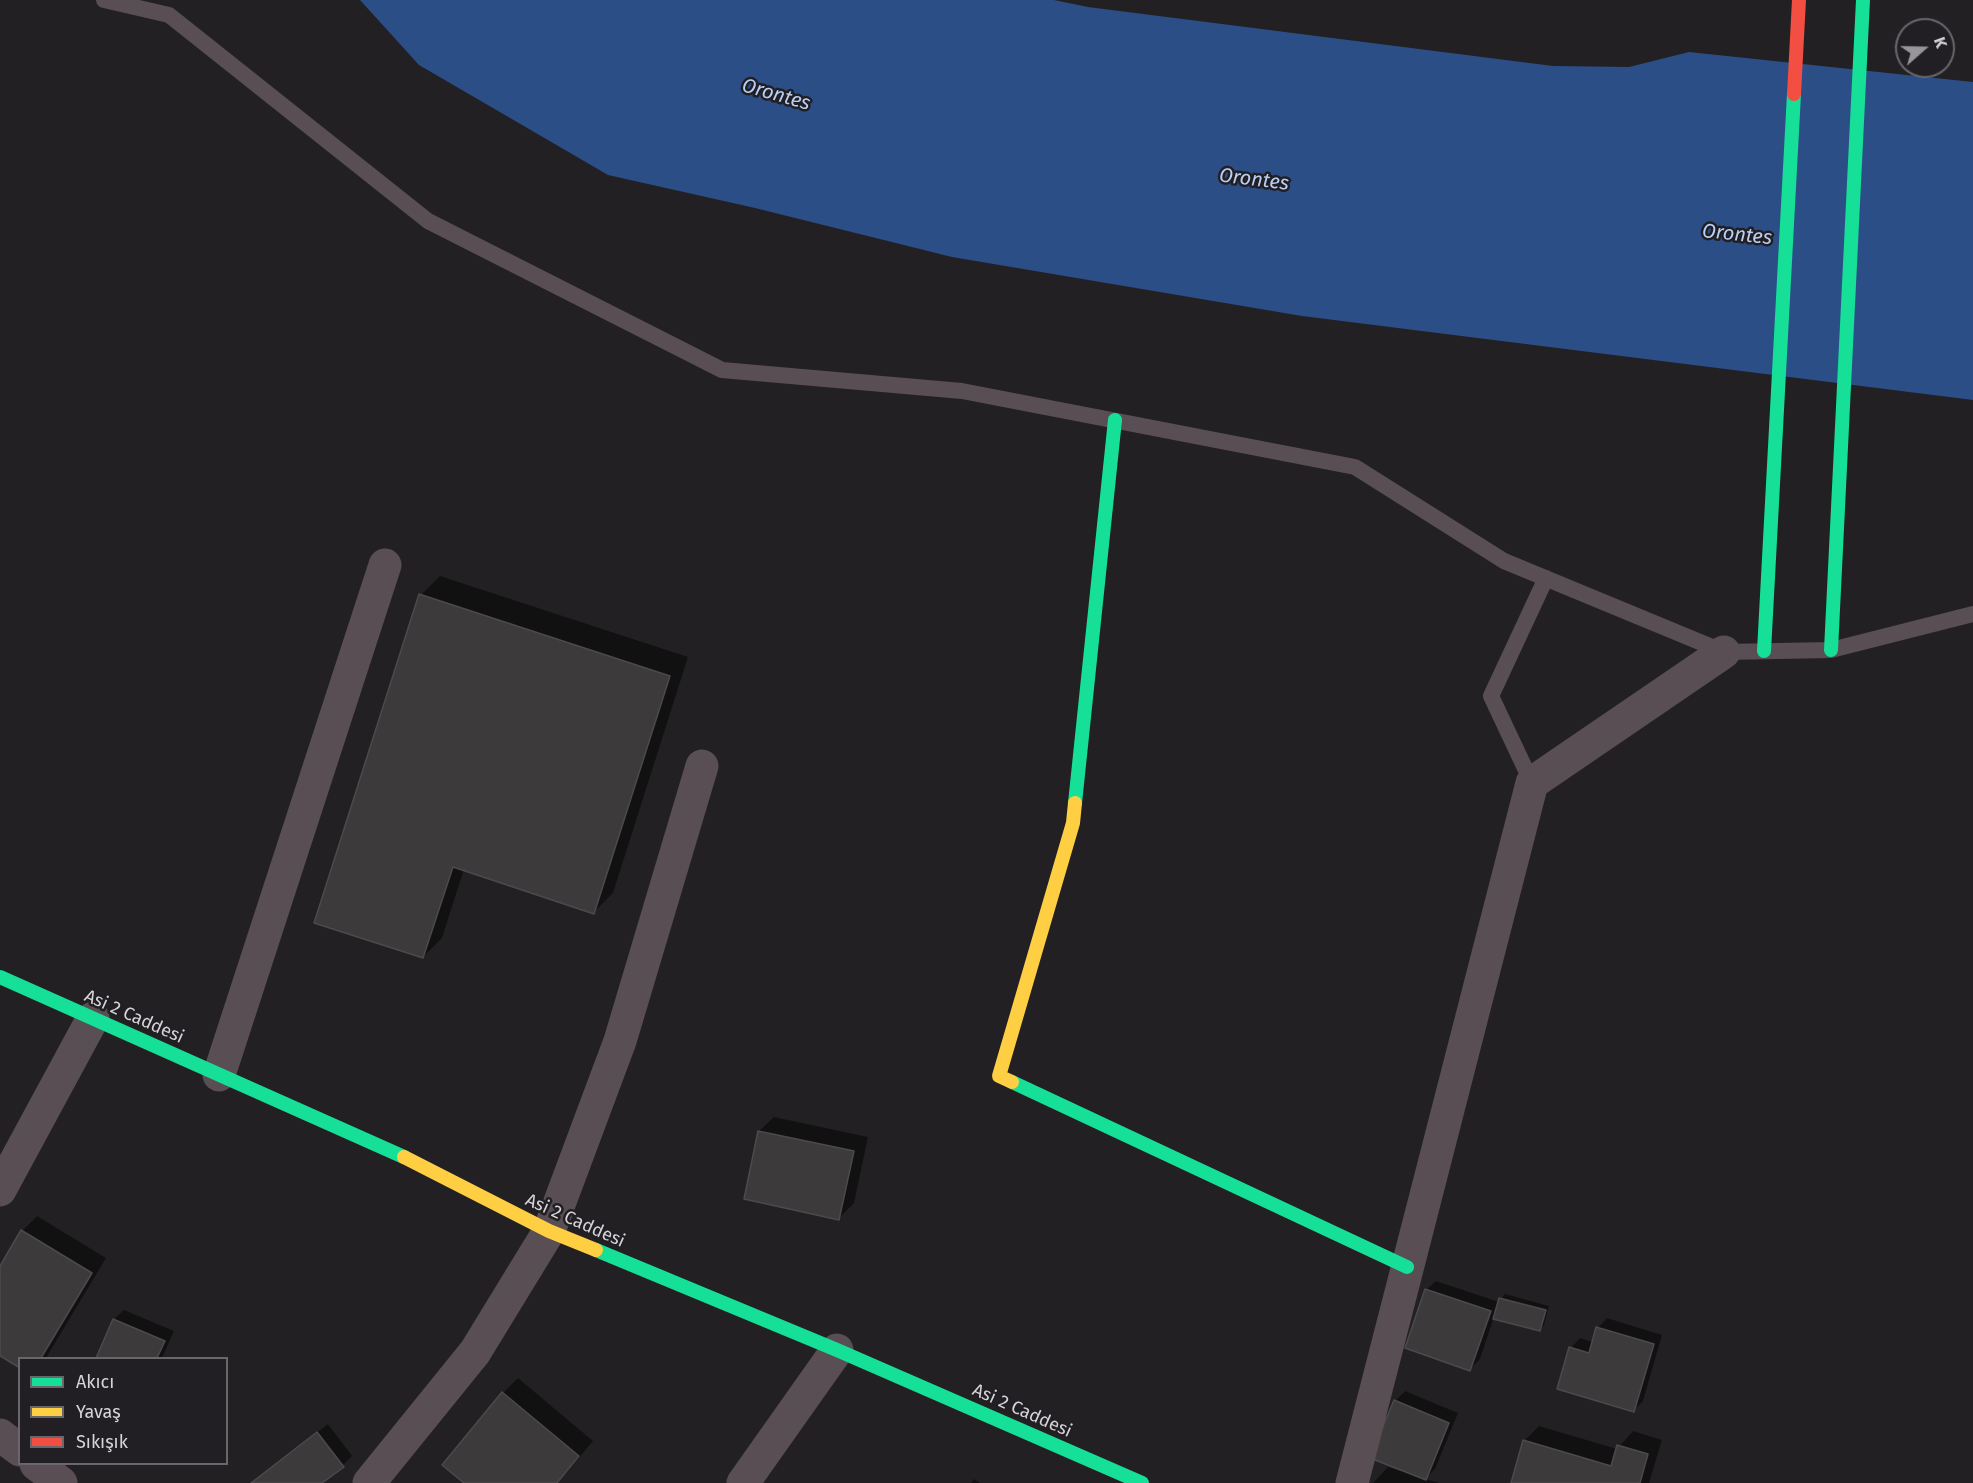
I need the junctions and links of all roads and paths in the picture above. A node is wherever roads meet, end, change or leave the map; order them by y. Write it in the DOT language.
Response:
graph roads {
  1 [pos="104,0"];
  2 [pos="1799,0"];
  3 [pos="1863,0"];
  4 [pos="1115,420"];
  5 [pos="386,565"];
  6 [pos="1546,578"];
  7 [pos="1973,614"];
  8 [pos="1831,650"];
  9 [pos="1764,651"];
  10 [pos="1724,652"];
  11 [pos="702,766"];
  12 [pos="1532,783"];
  13 [pos="0,977"];
  14 [pos="93,1018"];
  15 [pos="219,1075"];
  16 [pos="0,1190"];
  17 [pos="549,1231"];
  18 [pos="1407,1267"];
  19 [pos="837,1350"];
  20 [pos="0,1435"];
  21 [pos="18,1448"];
  22 [pos="37,1465"];
  23 [pos="61,1483"];
  24 [pos="369,1483"];
  25 [pos="743,1483"];
  26 [pos="1142,1483"];
  27 [pos="1352,1483"];
  1 -- 4 [label="lane"];
  2 -- 9 [label="street"];
  3 -- 8 [label="street"];
  4 -- 6 [label="lane"];
  4 -- 18 [label="street"];
  5 -- 15 [label="street"];
  6 -- 10 [label="lane"];
  6 -- 12 [label="lane"];
  7 -- 8 [label="lane"];
  8 -- 9 [label="lane"];
  9 -- 10 [label="lane"];
  10 -- 12 [label="street"];
  11 -- 17 [label="street"];
  12 -- 18 [label="street"];
  13 -- 14 [label="street, Asi 2 Caddesi"];
  14 -- 15 [label="street, Asi 2 Caddesi"];
  14 -- 16 [label="street"];
  15 -- 17 [label="street, Asi 2 Caddesi"];
  17 -- 19 [label="street, Asi 2 Caddesi"];
  17 -- 24 [label="street"];
  18 -- 27 [label="street"];
  19 -- 25 [label="street"];
  19 -- 26 [label="street, Asi 2 Caddesi"];
  20 -- 21 [label="street"];
  22 -- 23 [label="street"];
}
